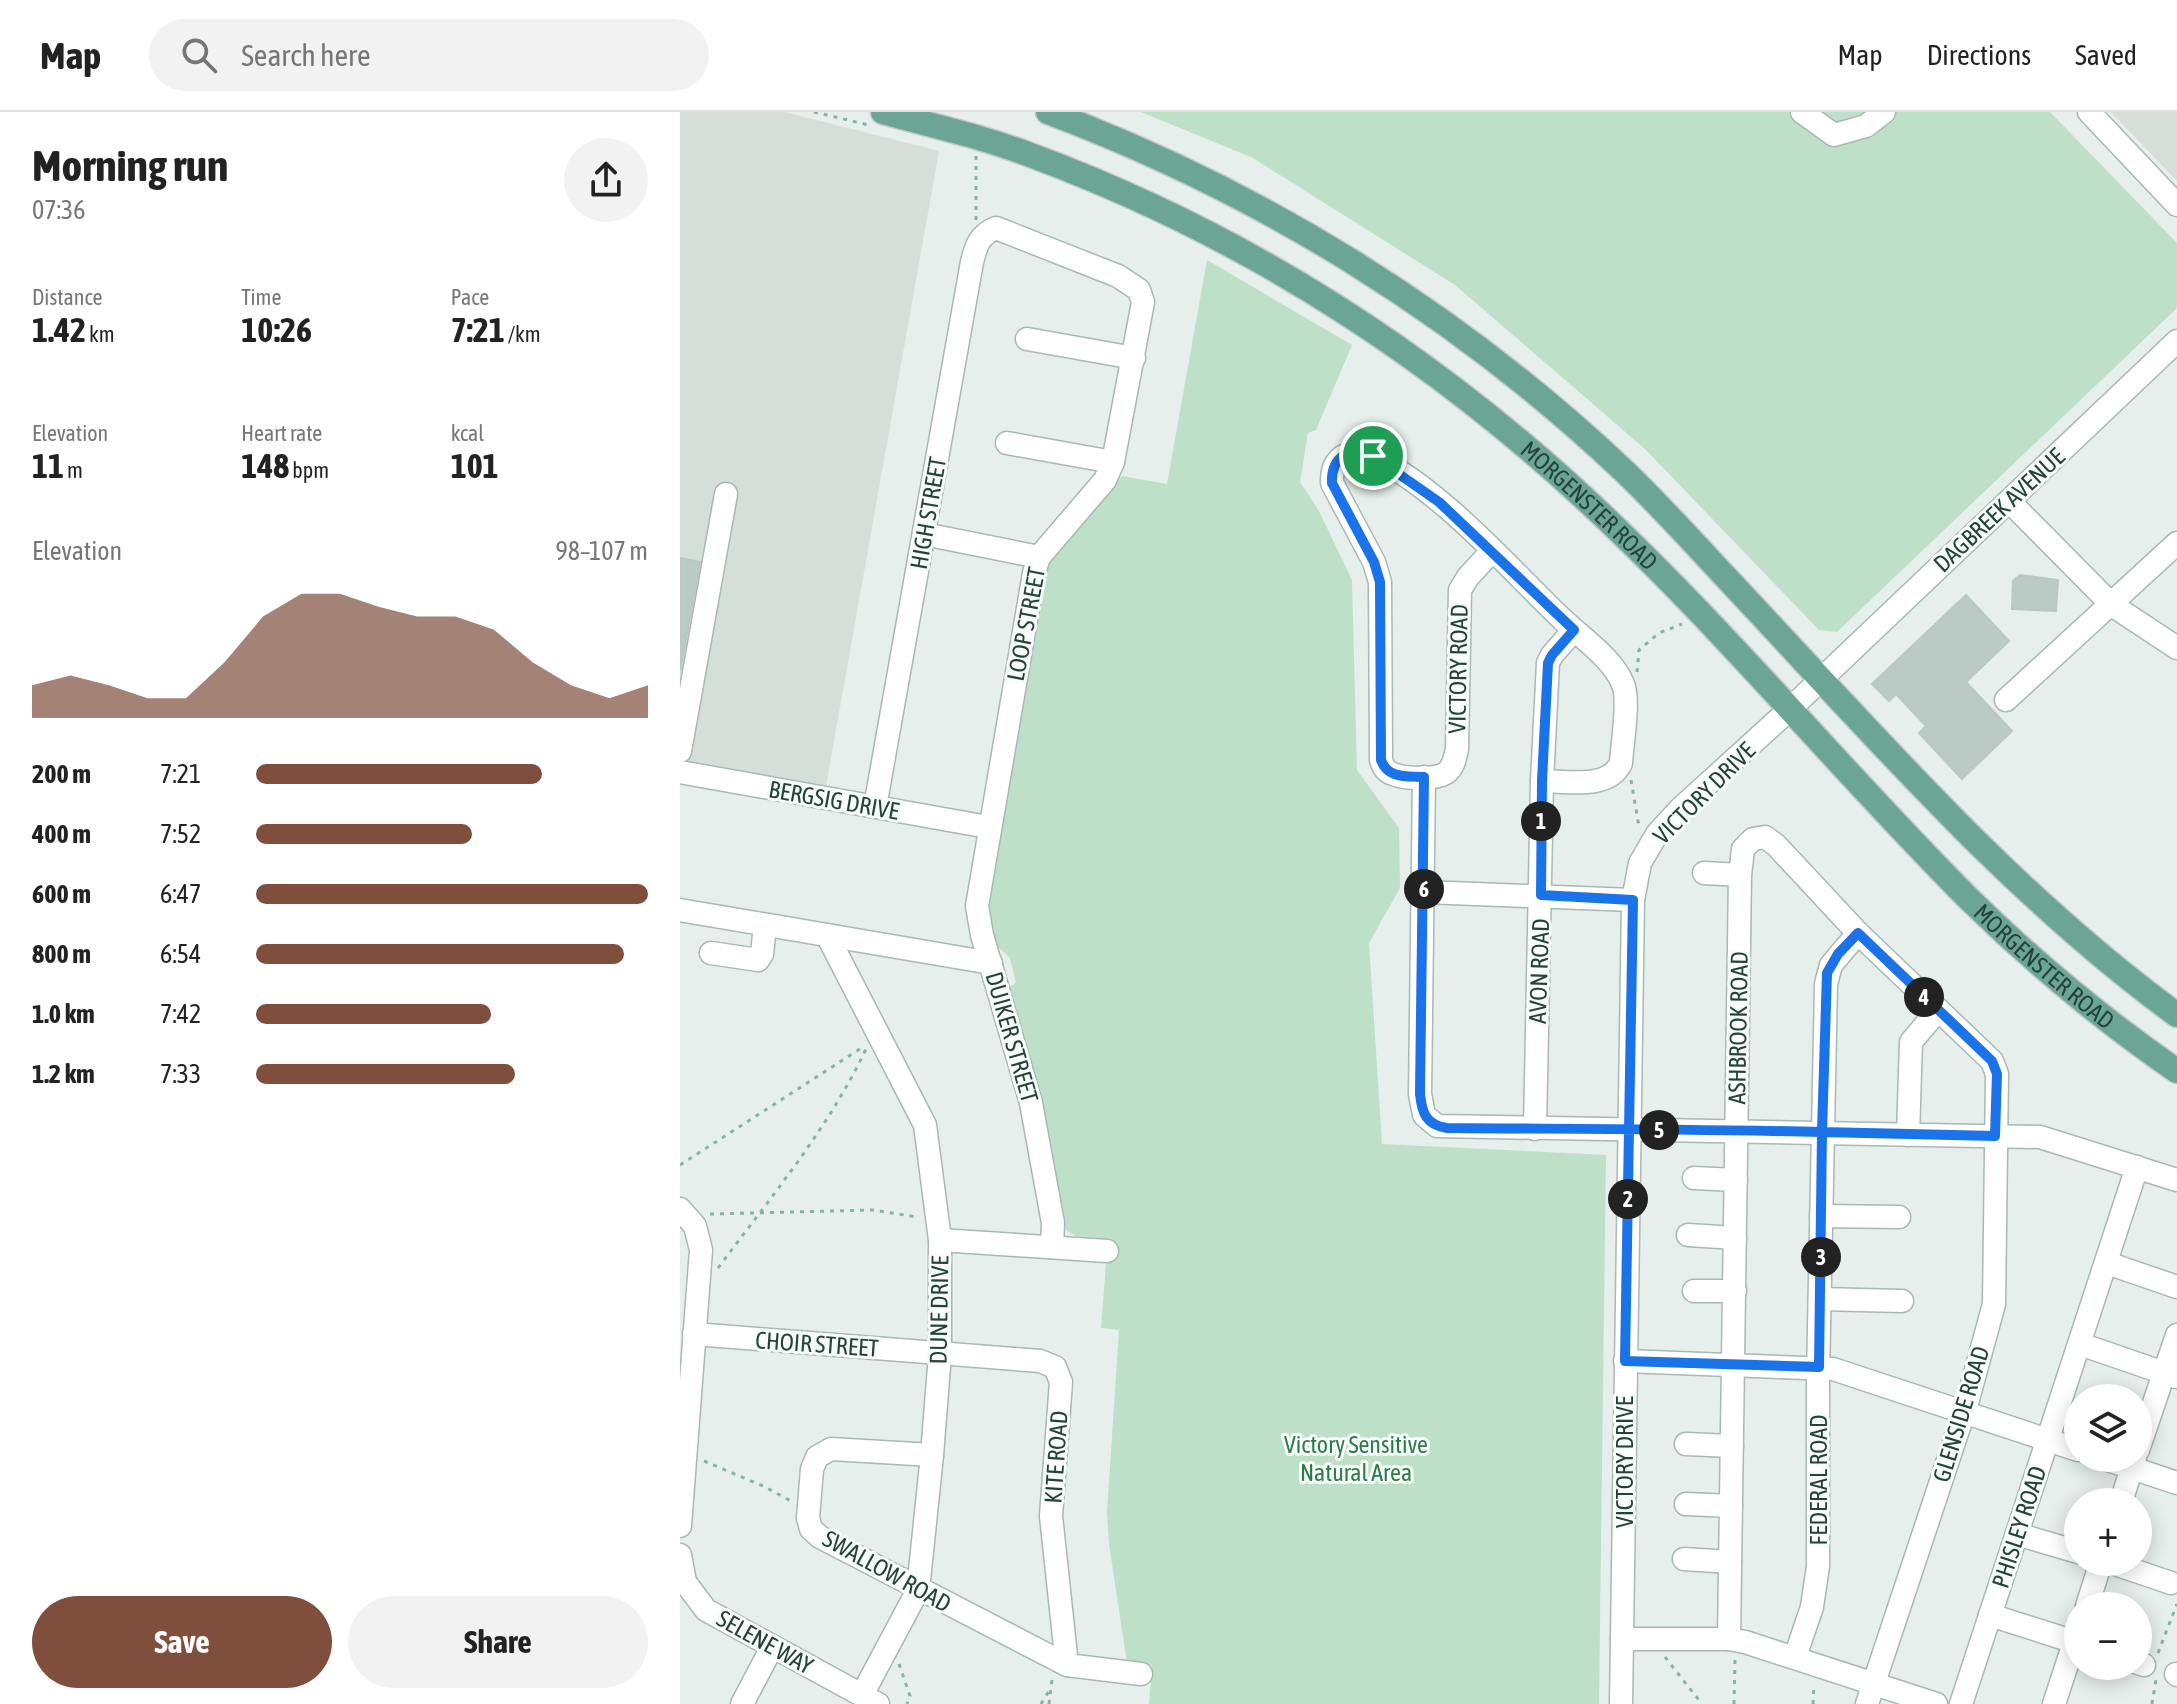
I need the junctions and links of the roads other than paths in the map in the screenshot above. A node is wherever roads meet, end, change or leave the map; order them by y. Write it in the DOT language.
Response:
graph roads {
  1 [pos="883,112"];
  2 [pos="1048,112"];
  3 [pos="1802,112"];
  4 [pos="1884,112"];
  5 [pos="2089,112"];
  6 [pos="2177,205"];
  7 [pos="986,228"];
  8 [pos="1027,339"];
  9 [pos="2177,341"];
  10 [pos="1134,358"];
  11 [pos="1007,443"];
  12 [pos="1113,462"];
  13 [pos="726,494"];
  14 [pos="2009,501"];
  15 [pos="924,534"];
  16 [pos="2177,543"];
  17 [pos="1492,551"];
  18 [pos="1039,557"];
  19 [pos="2112,605"];
  20 [pos="1574,630"];
  21 [pos="2177,648"];
  22 [pos="1821,679"];
  23 [pos="2006,700"];
  24 [pos="1791,708"];
  25 [pos="680,749"];
  26 [pos="680,772"];
  27 [pos="1424,777"];
  28 [pos="1542,781"];
  29 [pos="875,807"];
  30 [pos="988,827"];
  31 [pos="1704,873"];
  32 [pos="1740,875"];
  33 [pos="1424,892"];
  34 [pos="1541,895"];
  35 [pos="1633,900"];
  36 [pos="680,910"];
  37 [pos="765,925"];
  38 [pos="1858,933"];
  39 [pos="827,935"];
  40 [pos="711,953"];
  41 [pos="991,963"];
  42 [pos="1938,1010"];
  43 [pos="2177,1015"];
  44 [pos="2177,1071"];
  45 [pos="1535,1129"];
  46 [pos="1629,1130"];
  47 [pos="1736,1130"];
  48 [pos="1822,1132"];
  49 [pos="1908,1135"];
  50 [pos="1995,1136"];
  51 [pos="2137,1167"];
  52 [pos="1694,1178"];
  53 [pos="1736,1180"];
  54 [pos="2177,1180"];
  55 [pos="685,1214"];
  56 [pos="1821,1216"];
  57 [pos="1899,1217"];
  58 [pos="939,1234"];
  59 [pos="1688,1235"];
  60 [pos="1735,1238"];
  61 [pos="1052,1247"];
  62 [pos="1107,1251"];
  63 [pos="2107,1263"];
  64 [pos="2177,1287"];
  65 [pos="1694,1291"];
  66 [pos="1735,1291"];
  67 [pos="1820,1299"];
  68 [pos="1902,1301"];
  69 [pos="694,1334"];
  70 [pos="2177,1335"];
  71 [pos="2080,1344"];
  72 [pos="940,1354"];
  73 [pos="1625,1361"];
  74 [pos="1733,1364"];
  75 [pos="1819,1367"];
  76 [pos="2171,1375"];
  77 [pos="1964,1411"];
  78 [pos="2152,1419"];
  79 [pos="2048,1440"];
  80 [pos="684,1444"];
  81 [pos="1686,1444"];
  82 [pos="2064,1445"];
  83 [pos="1732,1446"];
  84 [pos="932,1455"];
  85 [pos="2152,1469"];
  86 [pos="2177,1483"];
  87 [pos="1686,1504"];
  88 [pos="1731,1506"];
  89 [pos="680,1526"];
  90 [pos="2017,1534"];
  91 [pos="2064,1548"];
  92 [pos="680,1555"];
  93 [pos="1684,1559"];
  94 [pos="1730,1562"];
  95 [pos="2138,1576"];
  96 [pos="918,1590"];
  97 [pos="2174,1593"];
  98 [pos="1990,1615"];
  99 [pos="2064,1635"];
  100 [pos="1622,1639"];
  101 [pos="1729,1639"];
  102 [pos="772,1647"];
  103 [pos="1795,1657"];
  104 [pos="1062,1663"];
  105 [pos="1141,1674"];
  106 [pos="2064,1676"];
  107 [pos="1870,1694"];
  108 [pos="870,1700"];
  109 [pos="742,1704"];
  110 [pos="1621,1704"];
  111 [pos="1936,1704"];
  112 [pos="1961,1704"];
  113 [pos="2054,1704"];
  1 -- 24 [label="main road, MORGENSTER ROAD"];
  2 -- 22 [label="main road, MORGENSTER ROAD"];
  3 -- 4 [label="street"];
  5 -- 6 [label="street"];
  7 -- 10 [label="street, LOOP STREET"];
  7 -- 15 [label="street, HIGH STREET"];
  8 -- 10 [label="street"];
  9 -- 14 [label="street, DAGBREEK AVENUE"];
  10 -- 12 [label="street, LOOP STREET"];
  11 -- 12 [label="street"];
  12 -- 18 [label="street, LOOP STREET"];
  13 -- 25 [label="street"];
  14 -- 19 [label="street"];
  14 -- 22 [label="street, DAGBREEK AVENUE"];
  15 -- 18 [label="street"];
  15 -- 29 [label="street, HIGH STREET"];
  16 -- 19 [label="street"];
  17 -- 20 [label="street"];
  17 -- 27 [label="street, VICTORY ROAD"];
  17 -- 27 [label="street"];
  18 -- 30 [label="street, LOOP STREET"];
  19 -- 21 [label="street"];
  19 -- 23 [label="street"];
  20 -- 28 [label="street, AVON ROAD"];
  20 -- 28 [label="street"];
  22 -- 24 [label="street, DAGBREEK AVENUE"];
  22 -- 43 [label="main road, MORGENSTER ROAD"];
  24 -- 35 [label="street, VICTORY DRIVE"];
  24 -- 44 [label="main road, MORGENSTER ROAD"];
  26 -- 29 [label="street, BERGSIG DRIVE"];
  27 -- 33 [label="street"];
  28 -- 34 [label="street, AVON ROAD"];
  29 -- 30 [label="street, BERGSIG DRIVE"];
  30 -- 41 [label="street, DUIKER STREET"];
  31 -- 32 [label="street"];
  32 -- 38 [label="street, ASHBROOK ROAD"];
  32 -- 47 [label="street, ASHBROOK ROAD"];
  33 -- 34 [label="street"];
  33 -- 45 [label="street"];
  34 -- 35 [label="street"];
  34 -- 45 [label="street, AVON ROAD"];
  35 -- 46 [label="street, VICTORY DRIVE"];
  36 -- 37 [label="street"];
  37 -- 39 [label="street"];
  37 -- 40 [label="street"];
  38 -- 42 [label="street, GLENSIDE ROAD"];
  38 -- 48 [label="street, FEDERAL ROAD"];
  39 -- 41 [label="street"];
  39 -- 58 [label="street, DUNE DRIVE"];
  41 -- 61 [label="street, DUIKER STREET"];
  42 -- 49 [label="street"];
  42 -- 50 [label="street, GLENSIDE ROAD"];
  45 -- 46 [label="street"];
  46 -- 47 [label="street"];
  46 -- 73 [label="street, VICTORY DRIVE"];
  47 -- 48 [label="street"];
  47 -- 53 [label="street, ASHBROOK ROAD"];
  48 -- 49 [label="street"];
  48 -- 56 [label="street, FEDERAL ROAD"];
  49 -- 50 [label="street"];
  50 -- 51 [label="street"];
  50 -- 77 [label="street, GLENSIDE ROAD"];
  51 -- 54 [label="street"];
  51 -- 63 [label="street, PHISLEY ROAD"];
  52 -- 53 [label="street"];
  53 -- 60 [label="street, ASHBROOK ROAD"];
  55 -- 69 [label="street"];
  56 -- 57 [label="street"];
  56 -- 67 [label="street, FEDERAL ROAD"];
  58 -- 61 [label="street"];
  58 -- 72 [label="street, DUNE DRIVE"];
  59 -- 60 [label="street"];
  60 -- 66 [label="street, ASHBROOK ROAD"];
  61 -- 62 [label="street"];
  63 -- 64 [label="street"];
  63 -- 71 [label="street, PHISLEY ROAD"];
  65 -- 66 [label="street"];
  66 -- 74 [label="street, ASHBROOK ROAD"];
  67 -- 68 [label="street"];
  67 -- 75 [label="street, FEDERAL ROAD"];
  69 -- 72 [label="street, CHOIR STREET"];
  69 -- 80 [label="street"];
  70 -- 76 [label="street"];
  71 -- 76 [label="street"];
  71 -- 79 [label="street, PHISLEY ROAD"];
  72 -- 84 [label="street, DUNE DRIVE"];
  72 -- 104 [label="street, KITE ROAD"];
  73 -- 74 [label="street"];
  73 -- 100 [label="street, VICTORY DRIVE"];
  74 -- 75 [label="street"];
  74 -- 83 [label="street, ASHBROOK ROAD"];
  75 -- 77 [label="street"];
  75 -- 103 [label="street, FEDERAL ROAD"];
  76 -- 78 [label="street"];
  77 -- 79 [label="street"];
  77 -- 107 [label="street, GLENSIDE ROAD"];
  79 -- 82 [label="street"];
  79 -- 90 [label="street, PHISLEY ROAD"];
  80 -- 89 [label="street"];
  81 -- 83 [label="street"];
  83 -- 88 [label="street, ASHBROOK ROAD"];
  84 -- 96 [label="street, DUNE DRIVE"];
  84 -- 96 [label="street, SWALLOW ROAD"];
  85 -- 86 [label="street"];
  87 -- 88 [label="street"];
  88 -- 94 [label="street, ASHBROOK ROAD"];
  90 -- 91 [label="street"];
  90 -- 98 [label="street, PHISLEY ROAD"];
  92 -- 102 [label="street, SELENE WAY"];
  93 -- 94 [label="street"];
  94 -- 101 [label="street, ASHBROOK ROAD"];
  95 -- 97 [label="street"];
  96 -- 104 [label="street, SWALLOW ROAD"];
  96 -- 108 [label="street, DUNE DRIVE"];
  98 -- 99 [label="street"];
  98 -- 112 [label="street, PHISLEY ROAD"];
  100 -- 101 [label="street"];
  100 -- 110 [label="street, VICTORY DRIVE"];
  101 -- 103 [label="street"];
  102 -- 108 [label="street, SELENE WAY"];
  102 -- 109 [label="street"];
  103 -- 107 [label="street"];
  104 -- 105 [label="street, SWALLOW ROAD"];
  106 -- 113 [label="street"];
  107 -- 111 [label="street"];
}
